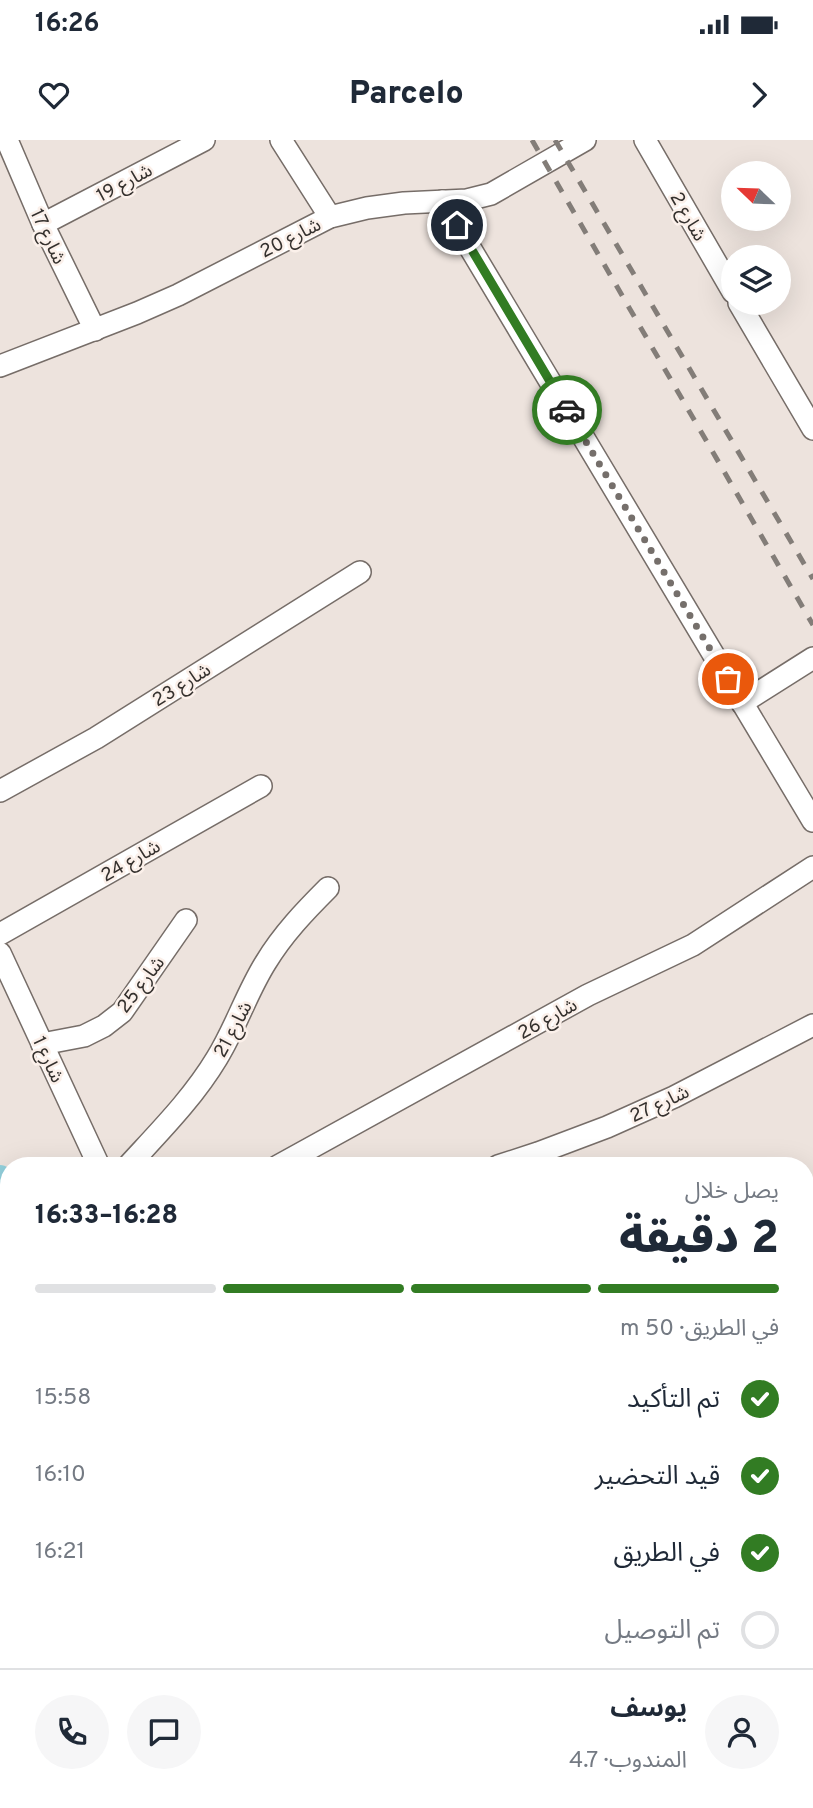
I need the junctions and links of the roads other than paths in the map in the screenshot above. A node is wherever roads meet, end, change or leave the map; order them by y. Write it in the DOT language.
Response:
graph roads {
  1 [pos="8,140"];
  2 [pos="204,140"];
  3 [pos="281,140"];
  4 [pos="585,140"];
  5 [pos="645,140"];
  6 [pos="442,201"];
  7 [pos="330,217"];
  8 [pos="43,224"];
  9 [pos="721,271"];
  10 [pos="746,315"];
  11 [pos="94,330"];
  12 [pos="0,366"];
  13 [pos="813,429"];
  14 [pos="360,572"];
  15 [pos="813,658"];
  16 [pos="743,703"];
  17 [pos="261,786"];
  18 [pos="0,791"];
  19 [pos="813,821"];
  20 [pos="813,867"];
  21 [pos="328,888"];
  22 [pos="186,920"];
  23 [pos="0,933"];
  24 [pos="0,953"];
  25 [pos="813,1025"];
  26 [pos="42,1044"];
  27 [pos="95,1157"];
  28 [pos="136,1157"];
  29 [pos="294,1157"];
  30 [pos="526,1157"];
  1 -- 8 [label="street, شارع 17"];
  2 -- 8 [label="street, شارع 19"];
  3 -- 7 [label="street"];
  4 -- 6 [label="street, شارع 20"];
  5 -- 9 [label="street, شارع 2"];
  6 -- 7 [label="street, شارع 20"];
  6 -- 16 [label="street"];
  7 -- 11 [label="street, شارع 20"];
  8 -- 11 [label="street, شارع 17"];
  10 -- 13 [label="street"];
  11 -- 12 [label="street, شارع 20"];
  14 -- 18 [label="street, شارع 23"];
  15 -- 16 [label="street"];
  16 -- 19 [label="street"];
  17 -- 23 [label="street, شارع 24"];
  20 -- 29 [label="street, شارع 26"];
  21 -- 28 [label="street, شارع 21"];
  22 -- 26 [label="street, شارع 25"];
  24 -- 26 [label="street, شارع 1"];
  25 -- 30 [label="street, شارع 27"];
  26 -- 27 [label="street, شارع 1"];
}
